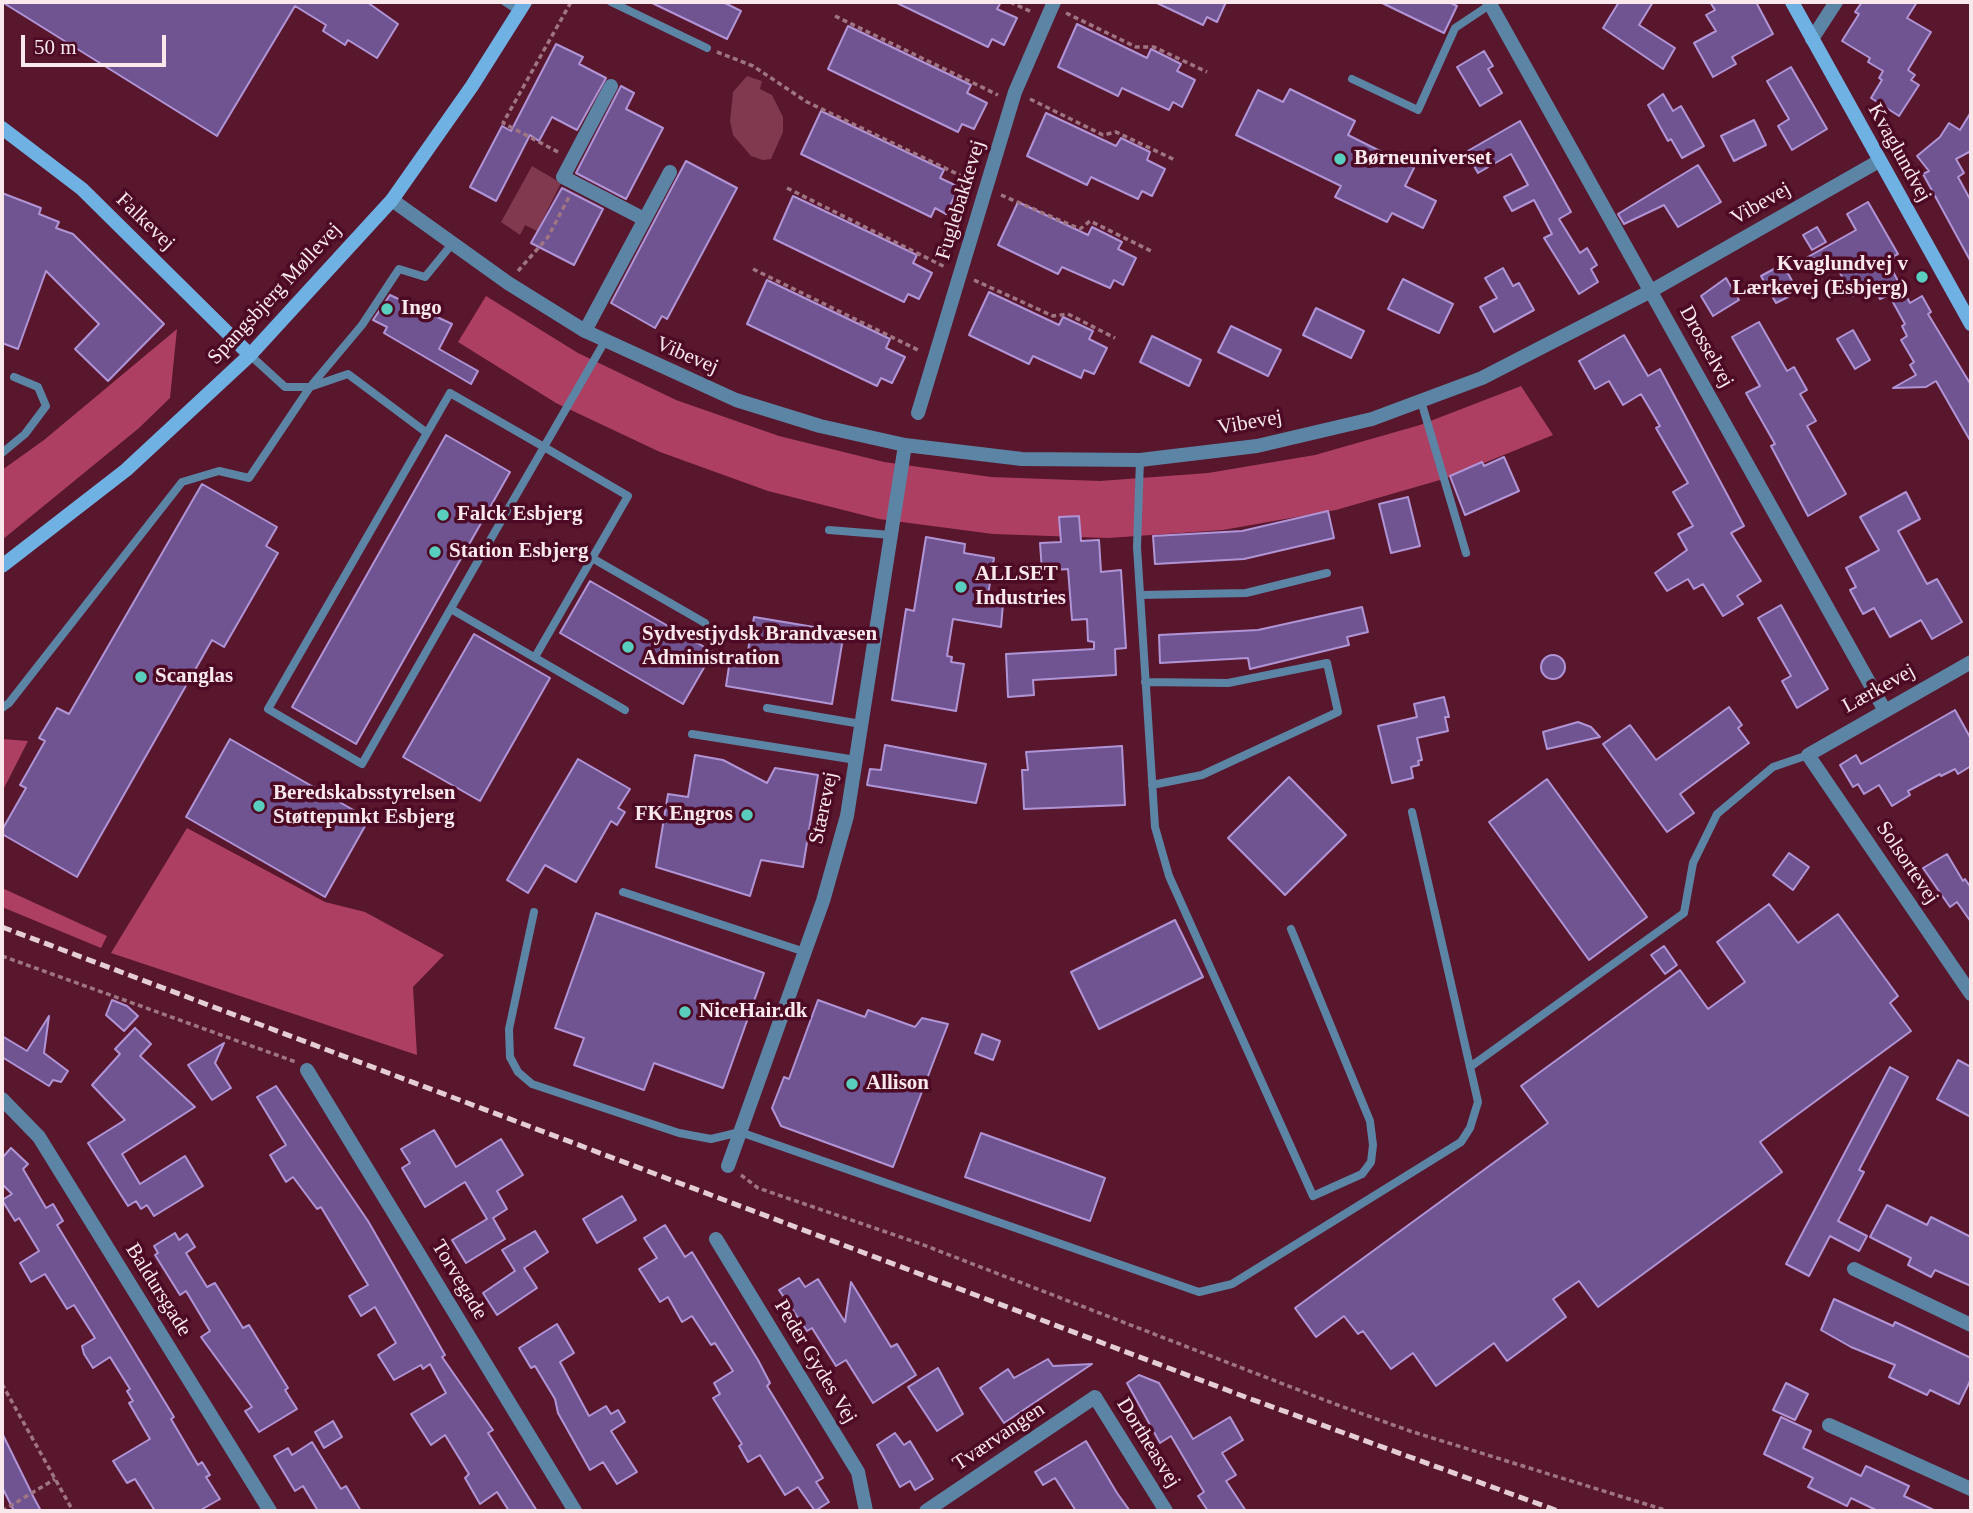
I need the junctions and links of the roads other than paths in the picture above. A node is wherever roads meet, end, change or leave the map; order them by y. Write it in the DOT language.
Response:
graph roads {
  1 [pos="505,2"];
  2 [pos="611,2"];
  3 [pos="1792,2"];
  4 [pos="1836,2"];
  5 [pos="1490,3"];
  6 [pos="522,6"];
  7 [pos="1051,9"];
  8 [pos="1812,39"];
  9 [pos="707,48"];
  10 [pos="1352,79"];
  11 [pos="611,86"];
  12 [pos="2,128"];
  13 [pos="1880,161"];
  14 [pos="670,172"];
  15 [pos="392,200"];
  16 [pos="644,219"];
  17 [pos="452,244"];
  18 [pos="1651,291"];
  19 [pos="1971,324"];
  20 [pos="585,331"];
  21 [pos="606,341"];
  22 [pos="250,355"];
  23 [pos="14,377"];
  24 [pos="310,387"];
  25 [pos="1421,401"];
  26 [pos="918,413"];
  27 [pos="427,433"];
  28 [pos="905,446"];
  29 [pos="544,447"];
  30 [pos="2,453"];
  31 [pos="1140,460"];
  32 [pos="829,530"];
  33 [pos="891,535"];
  34 [pos="1466,553"];
  35 [pos="592,558"];
  36 [pos="2,566"];
  37 [pos="1327,573"];
  38 [pos="1140,595"];
  39 [pos="451,609"];
  40 [pos="705,623"];
  41 [pos="535,657"];
  42 [pos="1971,662"];
  43 [pos="1145,681"];
  44 [pos="2,708"];
  45 [pos="767,708"];
  46 [pos="625,709"];
  47 [pos="1884,709"];
  48 [pos="861,724"];
  49 [pos="692,734"];
  50 [pos="1808,755"];
  51 [pos="856,760"];
  52 [pos="1152,785"];
  53 [pos="1412,813"];
  54 [pos="623,892"];
  55 [pos="534,912"];
  56 [pos="1291,929"];
  57 [pos="805,952"];
  58 [pos="1971,994"];
  59 [pos="1470,1067"];
  60 [pos="307,1070"];
  61 [pos="2,1099"];
  62 [pos="740,1132"];
  63 [pos="728,1166"];
  64 [pos="716,1239"];
  65 [pos="1854,1269"];
  66 [pos="1971,1325"];
  67 [pos="1095,1397"];
  68 [pos="1829,1425"];
  69 [pos="1971,1489"];
  70 [pos="270,1511"];
  71 [pos="575,1511"];
  72 [pos="866,1511"];
  73 [pos="926,1511"];
  74 [pos="1166,1511"];
  1 -- 6 [label="lane"];
  2 -- 9 [label="lane"];
  3 -- 8 [label="street, Kvaglundvej"];
  4 -- 8 [label="street"];
  5 -- 10 [label="lane, Drosselvej"];
  5 -- 18 [label="street, Drosselvej"];
  6 -- 15 [label="street, Spangsbjerg Møllevej"];
  7 -- 26 [label="street, Fuglebakkevej"];
  8 -- 13 [label="street, Kvaglundvej"];
  11 -- 16 [label="street"];
  12 -- 22 [label="street, Falkevej"];
  13 -- 18 [label="street, Vibevej"];
  13 -- 19 [label="street, Kvaglundvej"];
  14 -- 16 [label="street"];
  15 -- 17 [label="street, Vibevej"];
  15 -- 22 [label="street, Spangsbjerg Møllevej"];
  16 -- 20 [label="street"];
  17 -- 20 [label="street, Vibevej"];
  17 -- 24 [label="lane"];
  18 -- 25 [label="street, Vibevej"];
  18 -- 47 [label="street, Drosselvej"];
  20 -- 21 [label="street, Vibevej"];
  21 -- 28 [label="street, Vibevej"];
  21 -- 29 [label="lane"];
  22 -- 24 [label="lane"];
  22 -- 36 [label="street, Spangsbjerg Møllevej"];
  23 -- 30 [label="lane"];
  24 -- 27 [label="lane"];
  24 -- 44 [label="lane"];
  25 -- 31 [label="street, Vibevej"];
  25 -- 34 [label="lane"];
  27 -- 29 [label="lane"];
  27 -- 39 [label="lane"];
  28 -- 31 [label="street, Vibevej"];
  28 -- 33 [label="street, Stærevej"];
  29 -- 35 [label="lane"];
  29 -- 39 [label="lane"];
  31 -- 38 [label="lane"];
  32 -- 33 [label="lane"];
  33 -- 48 [label="street, Stærevej"];
  35 -- 40 [label="lane"];
  35 -- 41 [label="lane"];
  37 -- 38 [label="lane"];
  38 -- 43 [label="lane"];
  39 -- 41 [label="lane"];
  41 -- 46 [label="lane"];
  42 -- 47 [label="street, Lærkevej"];
  43 -- 52 [label="lane"];
  43 -- 52 [label="lane"];
  45 -- 48 [label="lane"];
  47 -- 50 [label="street, Lærkevej"];
  48 -- 51 [label="street, Stærevej"];
  49 -- 51 [label="lane"];
  50 -- 58 [label="street, Solsortevej"];
  50 -- 59 [label="lane"];
  51 -- 57 [label="street, Stærevej"];
  52 -- 56 [label="lane"];
  53 -- 59 [label="lane"];
  54 -- 57 [label="lane"];
  55 -- 62 [label="lane"];
  57 -- 62 [label="street, Stærevej"];
  59 -- 62 [label="lane"];
  60 -- 71 [label="street, Torvegade"];
  61 -- 70 [label="street, Baldursgade"];
  62 -- 63 [label="street, Stærevej"];
  64 -- 72 [label="street, Peder Gydes Vej"];
  65 -- 66 [label="street"];
  67 -- 73 [label="street, Tværvangen"];
  67 -- 74 [label="street, Dortheasvej"];
  68 -- 69 [label="street"];
}
